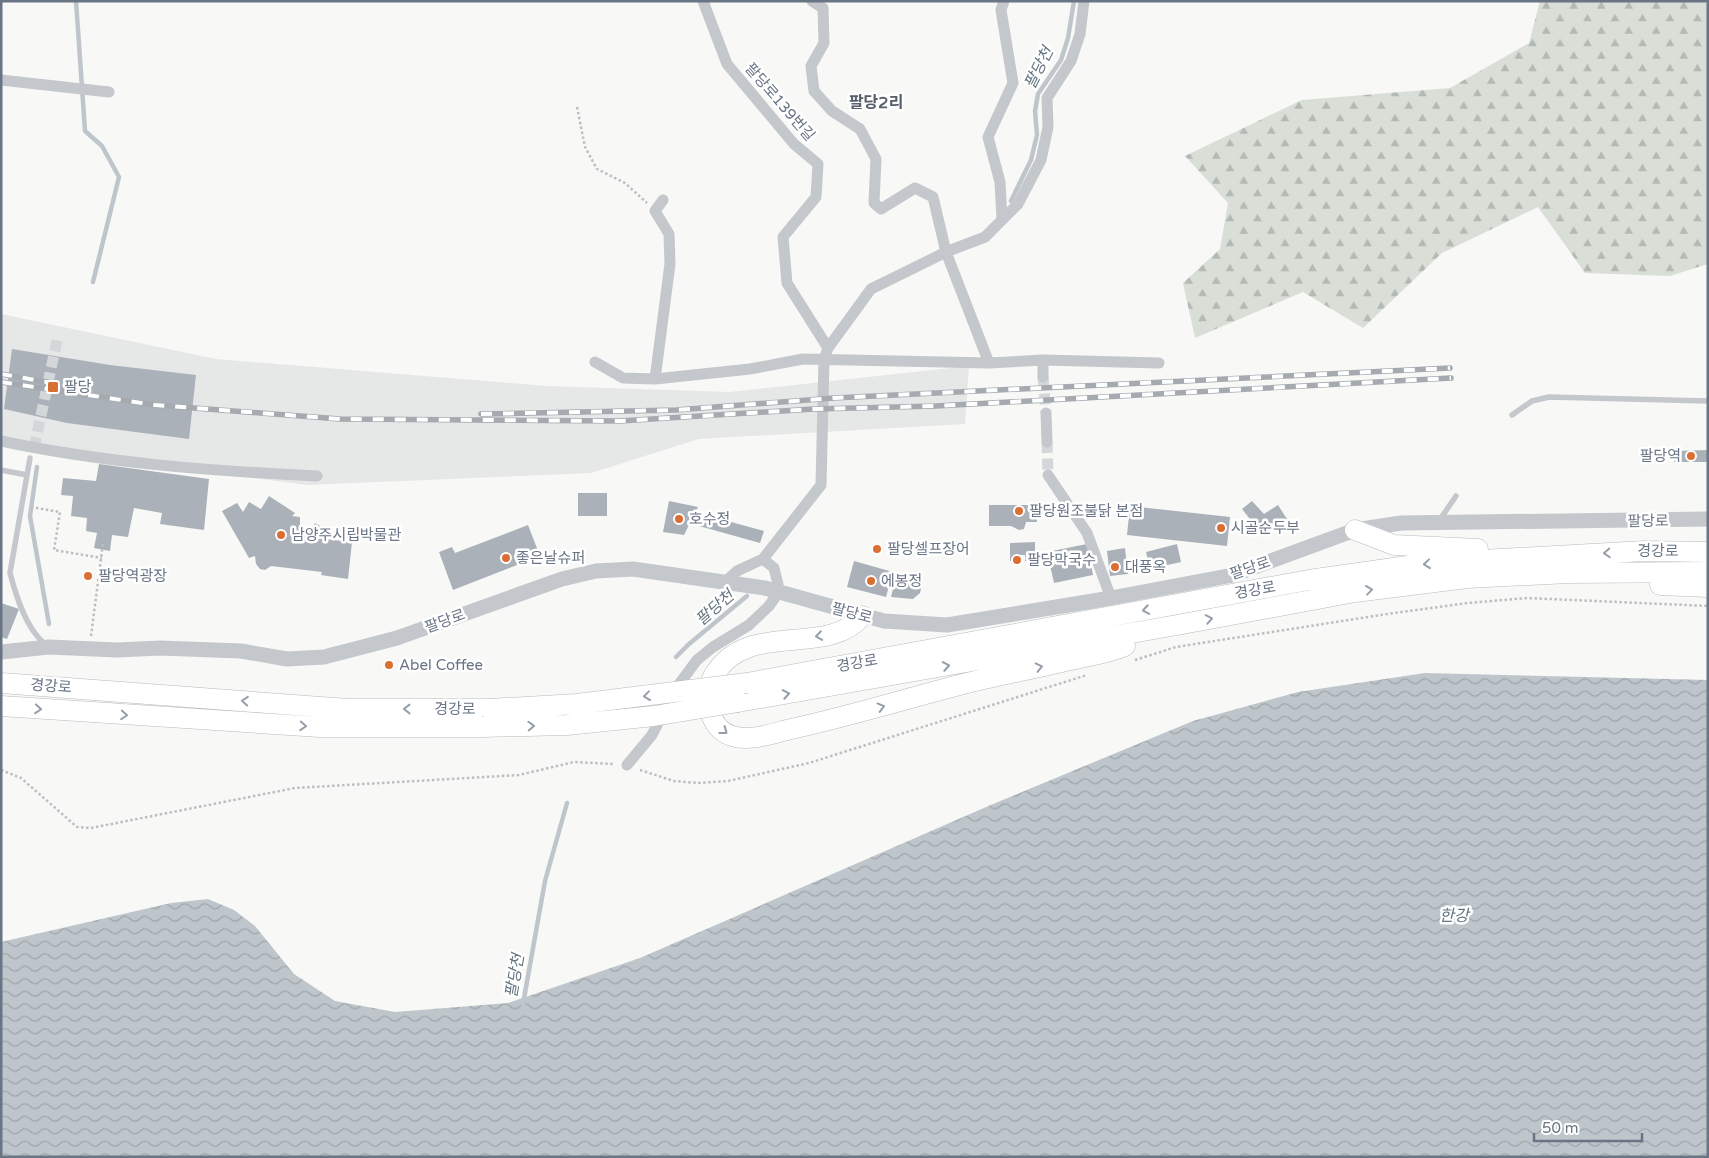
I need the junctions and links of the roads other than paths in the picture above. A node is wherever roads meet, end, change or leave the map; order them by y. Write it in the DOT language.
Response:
graph roads {
  1 [pos="703,1"];
  2 [pos="812,1"];
  3 [pos="1004,1"];
  4 [pos="1084,1"];
  5 [pos="1,80"];
  6 [pos="109,92"];
  7 [pos="663,200"];
  8 [pos="1002,220"];
  9 [pos="946,252"];
  10 [pos="828,348"];
  11 [pos="824,360"];
  12 [pos="1043,360"];
  13 [pos="595,362"];
  14 [pos="989,363"];
  15 [pos="1159,363"];
  16 [pos="1043,377"];
  17 [pos="655,379"];
  18 [pos="1708,400"];
  19 [pos="1046,413"];
  20 [pos="1512,415"];
  21 [pos="1,441"];
  22 [pos="1047,442"];
  23 [pos="30,458"];
  24 [pos="1,470"];
  25 [pos="27,475"];
  26 [pos="1048,475"];
  27 [pos="317,476"];
  28 [pos="1456,496"];
  29 [pos="1708,519"];
  30 [pos="1438,523"];
  31 [pos="1355,530"];
  32 [pos="1708,552"];
  33 [pos="1558,556"];
  34 [pos="763,559"];
  35 [pos="1708,572"];
  36 [pos="1569,573"];
  37 [pos="732,582"];
  38 [pos="1708,587"];
  39 [pos="771,590"];
  40 [pos="1112,598"];
  41 [pos="862,616"];
  42 [pos="1177,626"];
  43 [pos="49,647"];
  44 [pos="1,652"];
  45 [pos="1,682"];
  46 [pos="1,706"];
  47 [pos="627,765"];
  1 -- 10 [label="street, 팔당로139번길"];
  2 -- 9 [label="street"];
  3 -- 8 [label="street"];
  4 -- 8 [label="street"];
  5 -- 6 [label="street"];
  7 -- 17 [label="street"];
  8 -- 9 [label="street"];
  9 -- 10 [label="street"];
  9 -- 14 [label="street"];
  10 -- 11 [label="street"];
  11 -- 14 [label="street"];
  11 -- 17 [label="street"];
  11 -- 34 [label="street"];
  12 -- 14 [label="street"];
  12 -- 15 [label="street"];
  12 -- 16 [label="street"];
  13 -- 17 [label="street"];
  18 -- 20 [label="lane"];
  19 -- 22 [label="street"];
  21 -- 27 [label="street"];
  23 -- 25 [label="lane"];
  24 -- 25 [label="lane"];
  25 -- 43 [label="lane"];
  26 -- 40 [label="street"];
  28 -- 30 [label="lane"];
  29 -- 30 [label="street, 팔당로"];
  30 -- 31 [label="street, 팔당로"];
  31 -- 33 [label="highway"];
  31 -- 40 [label="street, 팔당로"];
  32 -- 33 [label="highway, 경강로, one-way"];
  33 -- 45 [label="highway, 경강로, one-way, bridge"];
  34 -- 37 [label="street"];
  34 -- 39 [label="street"];
  35 -- 36 [label="highway, 경강로"];
  36 -- 38 [label="highway"];
  42 -- 36 [label="highway, 경강로, one-way"];
  37 -- 39 [label="street, 팔당로"];
  37 -- 43 [label="street, 팔당로"];
  39 -- 41 [label="street, 팔당로"];
  39 -- 47 [label="street"];
  40 -- 41 [label="street, 팔당로"];
  41 -- 42 [label="highway, one-way"];
  46 -- 42 [label="highway, 경강로, one-way, bridge"];
  43 -- 44 [label="street, 팔당로"];
}
